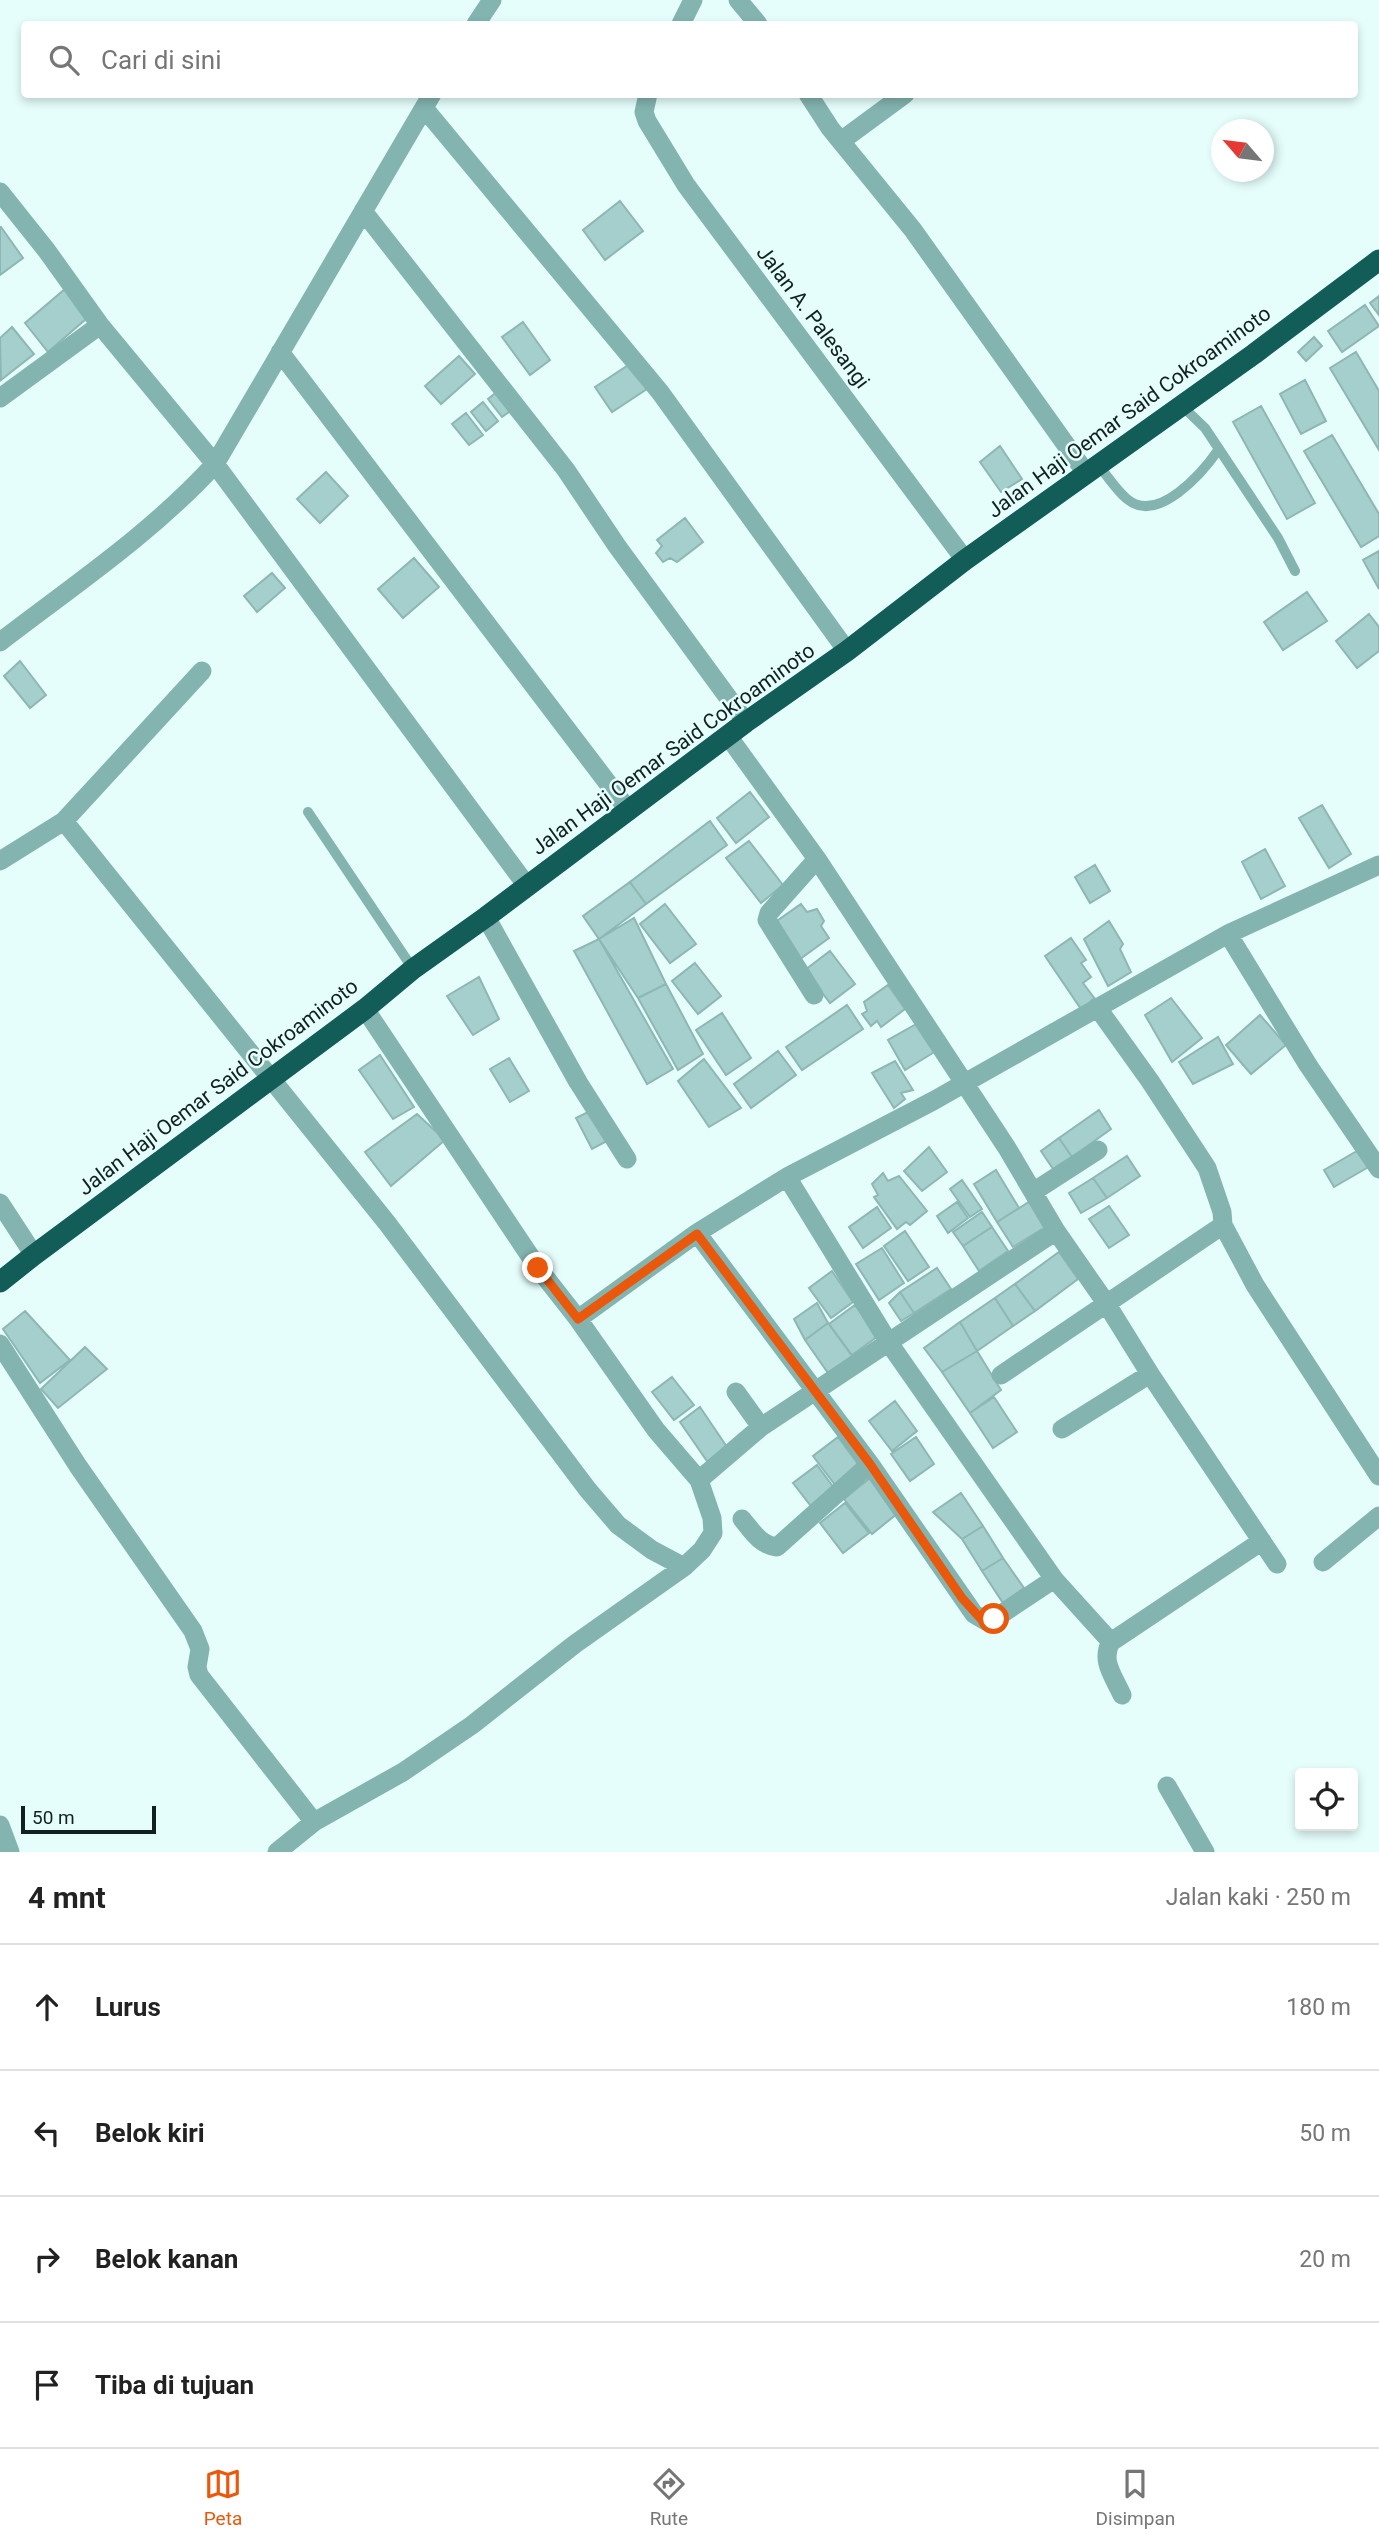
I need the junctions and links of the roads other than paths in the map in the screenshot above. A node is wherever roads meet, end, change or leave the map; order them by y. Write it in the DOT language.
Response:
graph roads {
  1 [pos="492,0"];
  2 [pos="693,0"];
  3 [pos="737,0"];
  4 [pos="478,21"];
  5 [pos="682,21"];
  6 [pos="755,21"];
  7 [pos="647,98"];
  8 [pos="811,98"];
  9 [pos="900,98"];
  10 [pos="428,101"];
  11 [pos="841,141"];
  12 [pos="0,192"];
  13 [pos="363,211"];
  14 [pos="1379,260"];
  15 [pos="100,325"];
  16 [pos="280,352"];
  17 [pos="0,398"];
  18 [pos="1181,405"];
  19 [pos="1219,449"];
  20 [pos="215,464"];
  21 [pos="1092,468"];
  22 [pos="965,560"];
  23 [pos="1295,571"];
  24 [pos="0,642"];
  25 [pos="847,651"];
  26 [pos="202,671"];
  27 [pos="746,722"];
  28 [pos="728,736"];
  29 [pos="629,811"];
  30 [pos="308,812"];
  31 [pos="64,821"];
  32 [pos="817,859"];
  33 [pos="0,861"];
  34 [pos="1379,865"];
  35 [pos="527,886"];
  36 [pos="486,917"];
  37 [pos="1228,934"];
  38 [pos="413,969"];
  39 [pos="814,995"];
  40 [pos="1097,1007"];
  41 [pos="365,1009"];
  42 [pos="269,1079"];
  43 [pos="963,1084"];
  44 [pos="1098,1150"];
  45 [pos="627,1159"];
  46 [pos="1379,1169"];
  47 [pos="787,1177"];
  48 [pos="1033,1192"];
  49 [pos="0,1203"];
  50 [pos="1223,1225"];
  51 [pos="1056,1231"];
  52 [pos="697,1234"];
  53 [pos="34,1255"];
  54 [pos="0,1282"];
  55 [pos="1106,1303"];
  56 [pos="578,1319"];
  57 [pos="889,1343"];
  58 [pos="0,1344"];
  59 [pos="1150,1374"];
  60 [pos="1001,1376"];
  61 [pos="815,1390"];
  62 [pos="736,1392"];
  63 [pos="761,1427"];
  64 [pos="1062,1429"];
  65 [pos="870,1464"];
  66 [pos="1379,1476"];
  67 [pos="699,1480"];
  68 [pos="1379,1516"];
  69 [pos="742,1519"];
  70 [pos="1262,1541"];
  71 [pos="1322,1562"];
  72 [pos="1277,1564"];
  73 [pos="684,1567"];
  74 [pos="1054,1579"];
  75 [pos="1111,1642"];
  76 [pos="1122,1695"];
  77 [pos="1167,1786"];
  78 [pos="314,1822"];
  79 [pos="0,1825"];
  80 [pos="10,1852"];
  81 [pos="277,1852"];
  82 [pos="1205,1852"];
  1 -- 4 [label="street"];
  2 -- 5 [label="street"];
  3 -- 6 [label="street"];
  7 -- 22 [label="street, Jalan A. Palesangi"];
  8 -- 11 [label="street"];
  9 -- 11 [label="street"];
  10 -- 13 [label="street"];
  10 -- 25 [label="street"];
  11 -- 21 [label="street"];
  12 -- 15 [label="street"];
  13 -- 16 [label="street"];
  13 -- 27 [label="street"];
  14 -- 18 [label="highway, Jalan Haji Oemar Said Cokroaminoto"];
  15 -- 17 [label="street"];
  15 -- 20 [label="street"];
  16 -- 20 [label="street"];
  16 -- 29 [label="street"];
  18 -- 19 [label="lane"];
  18 -- 21 [label="highway, Jalan Haji Oemar Said Cokroaminoto"];
  19 -- 21 [label="lane"];
  19 -- 23 [label="lane"];
  20 -- 24 [label="street"];
  20 -- 35 [label="street"];
  21 -- 22 [label="highway, Jalan Haji Oemar Said Cokroaminoto"];
  22 -- 25 [label="highway, Jalan Haji Oemar Said Cokroaminoto"];
  25 -- 27 [label="highway, Jalan Haji Oemar Said Cokroaminoto"];
  26 -- 31 [label="street"];
  27 -- 28 [label="highway, Jalan Haji Oemar Said Cokroaminoto"];
  28 -- 29 [label="highway, Jalan Haji Oemar Said Cokroaminoto"];
  28 -- 32 [label="street"];
  29 -- 35 [label="highway, Jalan Haji Oemar Said Cokroaminoto"];
  30 -- 38 [label="lane"];
  31 -- 33 [label="street"];
  31 -- 42 [label="street"];
  32 -- 39 [label="street"];
  32 -- 43 [label="street"];
  34 -- 37 [label="street"];
  35 -- 36 [label="highway, Jalan Haji Oemar Said Cokroaminoto"];
  36 -- 38 [label="highway, Jalan Haji Oemar Said Cokroaminoto"];
  36 -- 45 [label="street"];
  37 -- 40 [label="street"];
  37 -- 46 [label="street"];
  38 -- 41 [label="highway, Jalan Haji Oemar Said Cokroaminoto"];
  40 -- 43 [label="street"];
  40 -- 50 [label="street"];
  41 -- 42 [label="highway, Jalan Haji Oemar Said Cokroaminoto"];
  41 -- 56 [label="street"];
  42 -- 53 [label="highway, Jalan Haji Oemar Said Cokroaminoto"];
  42 -- 73 [label="street"];
  43 -- 47 [label="street"];
  43 -- 48 [label="street"];
  44 -- 48 [label="street"];
  47 -- 52 [label="street"];
  47 -- 57 [label="street"];
  48 -- 51 [label="street"];
  49 -- 53 [label="street"];
  50 -- 55 [label="street"];
  50 -- 66 [label="street"];
  51 -- 55 [label="street"];
  51 -- 57 [label="street"];
  52 -- 56 [label="street"];
  52 -- 61 [label="street"];
  53 -- 54 [label="highway, Jalan Haji Oemar Said Cokroaminoto"];
  55 -- 59 [label="street"];
  55 -- 60 [label="street"];
  56 -- 67 [label="street"];
  57 -- 61 [label="street"];
  57 -- 74 [label="street"];
  58 -- 78 [label="street"];
  59 -- 64 [label="street"];
  59 -- 70 [label="street"];
  61 -- 63 [label="street"];
  61 -- 65 [label="street"];
  62 -- 63 [label="street"];
  63 -- 67 [label="street"];
  65 -- 69 [label="street"];
  65 -- 74 [label="street"];
  67 -- 73 [label="street"];
  68 -- 71 [label="street"];
  70 -- 72 [label="street"];
  70 -- 75 [label="street"];
  73 -- 78 [label="street"];
  74 -- 75 [label="street"];
  75 -- 76 [label="street"];
  77 -- 82 [label="street"];
  78 -- 81 [label="street"];
  79 -- 80 [label="street"];
}
